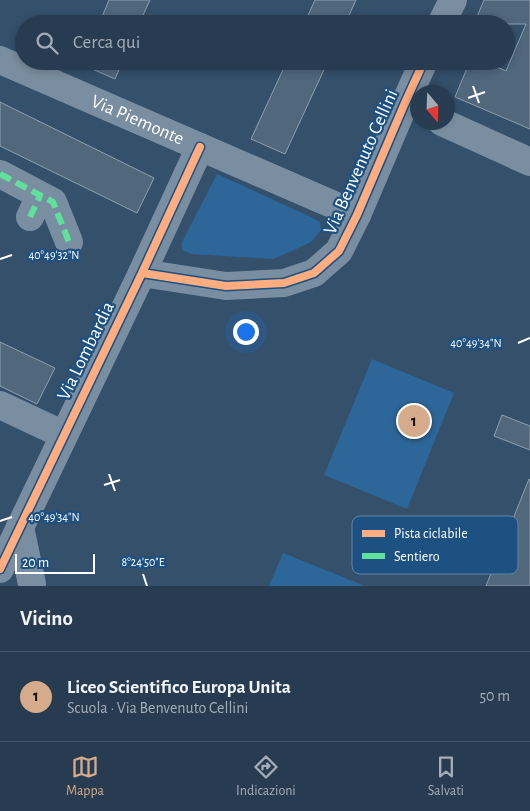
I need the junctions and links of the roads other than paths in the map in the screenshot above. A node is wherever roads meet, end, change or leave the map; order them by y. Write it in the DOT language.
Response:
graph roads {
  1 [pos="452,0"];
  2 [pos="446,15"];
  3 [pos="0,60"];
  4 [pos="15,67"];
  5 [pos="23,70"];
  6 [pos="422,70"];
  7 [pos="417,85"];
  8 [pos="410,110"];
  9 [pos="455,128"];
  10 [pos="200,147"];
  11 [pos="530,162"];
  12 [pos="0,174"];
  13 [pos="357,215"];
  14 [pos="69,242"];
  15 [pos="142,273"];
  16 [pos="0,405"];
  17 [pos="64,435"];
  18 [pos="20,527"];
  19 [pos="0,569"];
  20 [pos="32,584"];
  1 -- 2 [label="street"];
  3 -- 4 [label="street, Via Piemonte"];
  5 -- 10 [label="street, Via Piemonte"];
  6 -- 7 [label="street, Via Benvenuto Cellini"];
  8 -- 13 [label="street, Via Benvenuto Cellini"];
  9 -- 11 [label="street"];
  10 -- 13 [label="street, Via Piemonte"];
  10 -- 15 [label="street, Via Lombardia"];
  12 -- 14 [label="street"];
  13 -- 15 [label="street, Via Benvenuto Cellini"];
  15 -- 17 [label="street, Via Lombardia"];
  16 -- 17 [label="street"];
  17 -- 18 [label="street, Via Lombardia"];
  18 -- 19 [label="street, Via Lombardia"];
  18 -- 20 [label="street"];
}
